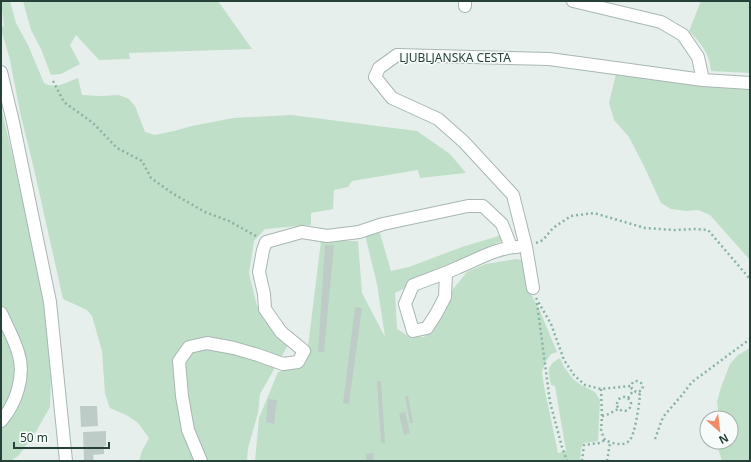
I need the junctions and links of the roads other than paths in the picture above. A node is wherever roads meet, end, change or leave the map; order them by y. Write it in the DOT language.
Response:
graph roads {
  1 [pos="573,1"];
  2 [pos="1,72"];
  3 [pos="703,80"];
  4 [pos="750,83"];
  5 [pos="511,247"];
  6 [pos="526,247"];
  7 [pos="446,273"];
  8 [pos="533,288"];
  9 [pos="1,313"];
  10 [pos="1,421"];
  11 [pos="66,461"];
  12 [pos="201,461"];
  1 -- 3 [label="street"];
  2 -- 11 [label="street"];
  3 -- 4 [label="street, LJUBLJANSKA CESTA"];
  3 -- 6 [label="street, LJUBLJANSKA CESTA"];
  5 -- 6 [label="street"];
  5 -- 7 [label="street"];
  5 -- 12 [label="street"];
  6 -- 8 [label="street, LJUBLJANSKA CESTA"];
  7 -- 7 [label="street"];
  9 -- 10 [label="street"];
}
